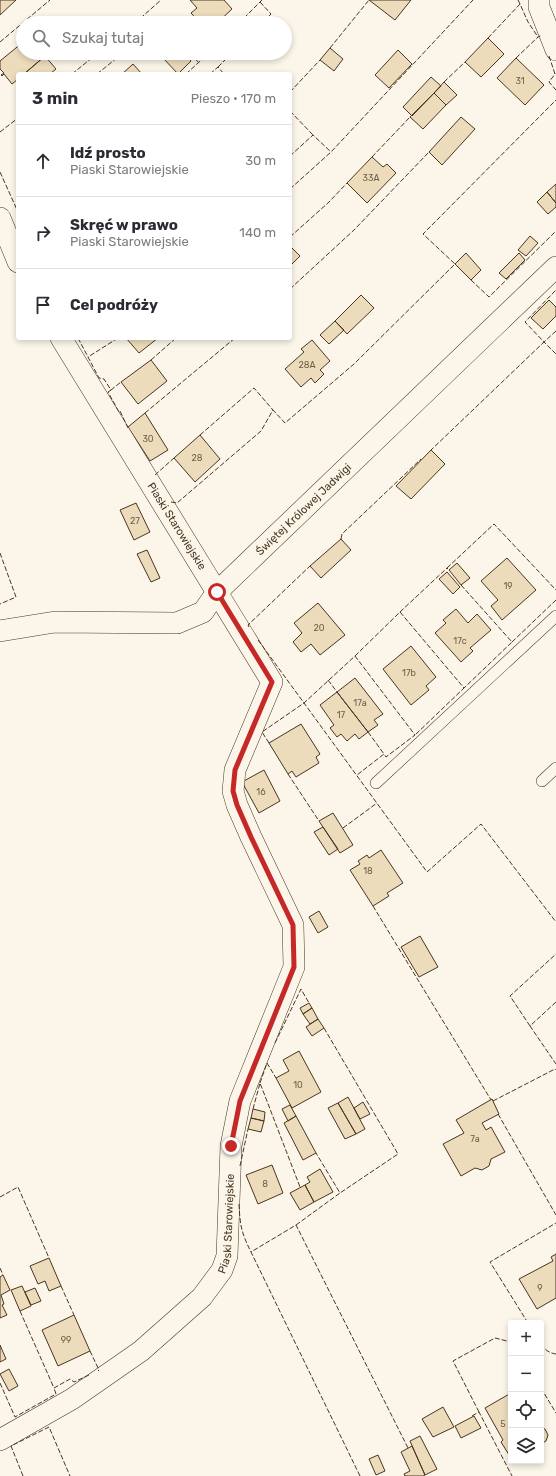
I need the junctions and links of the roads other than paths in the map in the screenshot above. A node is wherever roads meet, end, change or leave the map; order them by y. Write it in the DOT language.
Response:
graph roads {
  1 [pos="539,0"];
  2 [pos="556,50"];
  3 [pos="0,218"];
  4 [pos="16,257"];
  5 [pos="556,267"];
  6 [pos="62,340"];
  7 [pos="217,592"];
  8 [pos="556,616"];
  9 [pos="0,632"];
  10 [pos="556,768"];
  11 [pos="542,781"];
  12 [pos="376,783"];
  13 [pos="0,1440"];
  1 -- 2 [label="street"];
  3 -- 4 [label="street"];
  5 -- 7 [label="street, Świętej Królowej Jadwigi"];
  6 -- 7 [label="street, Piaski Starowiejskie"];
  7 -- 9 [label="street, Świętej Królowej Jadwigi"];
  7 -- 13 [label="street, Piaski Starowiejskie"];
  8 -- 12 [label="lane"];
  10 -- 11 [label="lane"];
}
